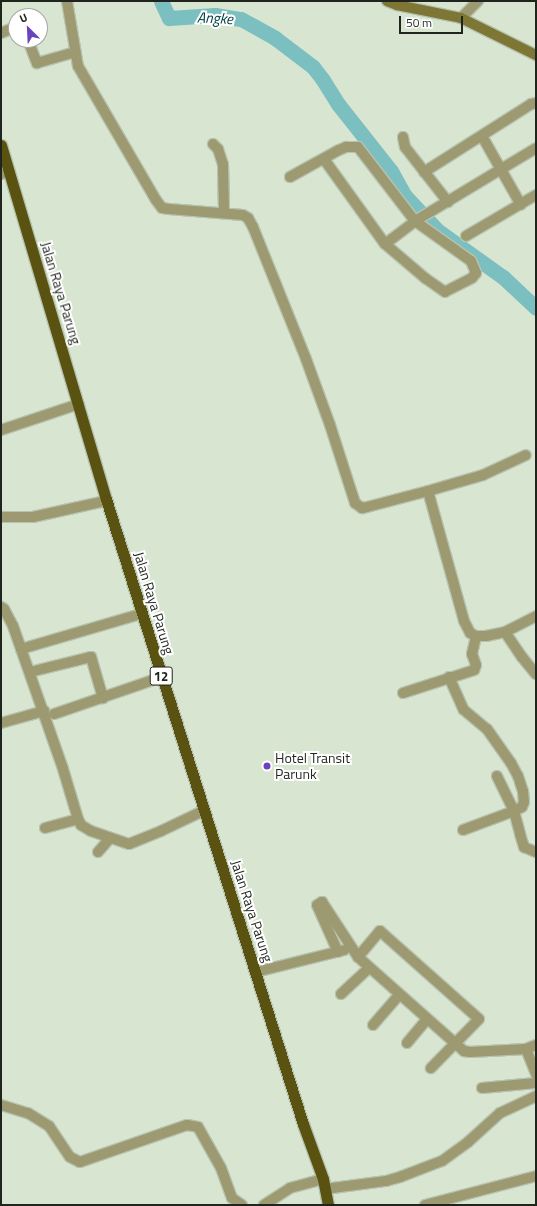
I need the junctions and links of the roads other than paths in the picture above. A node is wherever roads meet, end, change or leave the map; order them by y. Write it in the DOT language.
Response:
graph roads {
  1 [pos="68,1"];
  2 [pos="387,1"];
  3 [pos="478,1"];
  4 [pos="461,18"];
  5 [pos="31,48"];
  6 [pos="75,52"];
  7 [pos="536,55"];
  8 [pos="536,103"];
  9 [pos="482,136"];
  10 [pos="403,137"];
  11 [pos="213,144"];
  12 [pos="1,145"];
  13 [pos="536,148"];
  14 [pos="324,159"];
  15 [pos="502,168"];
  16 [pos="424,172"];
  17 [pos="1,173"];
  18 [pos="290,177"];
  19 [pos="536,195"];
  20 [pos="448,202"];
  21 [pos="521,204"];
  22 [pos="224,212"];
  23 [pos="418,220"];
  24 [pos="466,236"];
  25 [pos="385,244"];
  26 [pos="75,405"];
  27 [pos="2,428"];
  28 [pos="526,455"];
  29 [pos="428,492"];
  30 [pos="101,502"];
  31 [pos="1,517"];
  32 [pos="1,606"];
  33 [pos="137,615"];
  34 [pos="536,616"];
  35 [pos="505,632"];
  36 [pos="476,636"];
  37 [pos="22,649"];
  38 [pos="30,672"];
  39 [pos="536,674"];
  40 [pos="449,677"];
  41 [pos="159,678"];
  42 [pos="403,693"];
  43 [pos="103,698"];
  44 [pos="44,711"];
  45 [pos="54,714"];
  46 [pos="1,723"];
  47 [pos="496,776"];
  48 [pos="514,811"];
  49 [pos="201,812"];
  50 [pos="78,819"];
  51 [pos="45,828"];
  52 [pos="463,830"];
  53 [pos="110,838"];
  54 [pos="98,852"];
  55 [pos="536,852"];
  56 [pos="351,947"];
  57 [pos="338,952"];
  58 [pos="358,957"];
  59 [pos="370,968"];
  60 [pos="256,972"];
  61 [pos="341,994"];
  62 [pos="399,995"];
  63 [pos="427,1019"];
  64 [pos="373,1025"];
  65 [pos="407,1043"];
  66 [pos="456,1043"];
  67 [pos="531,1047"];
  68 [pos="431,1068"];
  69 [pos="536,1074"];
  70 [pos="536,1083"];
  71 [pos="482,1088"];
  72 [pos="536,1096"];
  73 [pos="1,1105"];
  74 [pos="536,1176"];
  75 [pos="322,1183"];
  76 [pos="242,1205"];
  77 [pos="264,1205"];
  78 [pos="321,1205"];
  79 [pos="328,1205"];
  80 [pos="425,1205"];
  1 -- 6 [label="street"];
  2 -- 4 [label="main road"];
  3 -- 4 [label="street"];
  4 -- 7 [label="main road"];
  5 -- 6 [label="street"];
  6 -- 22 [label="street"];
  8 -- 9 [label="street"];
  9 -- 15 [label="street"];
  9 -- 16 [label="street"];
  10 -- 16 [label="street"];
  11 -- 22 [label="street"];
  12 -- 26 [label="highway, Jalan Raya Parung / 12"];
  13 -- 15 [label="street"];
  14 -- 18 [label="street"];
  14 -- 23 [label="street"];
  14 -- 25 [label="street"];
  15 -- 20 [label="street"];
  15 -- 21 [label="street"];
  16 -- 20 [label="street"];
  17 -- 26 [label="highway, Jalan Raya Parung / 12"];
  19 -- 21 [label="street"];
  20 -- 23 [label="street"];
  21 -- 24 [label="street"];
  22 -- 29 [label="street"];
  23 -- 25 [label="street"];
  23 -- 25 [label="street"];
  26 -- 27 [label="street"];
  26 -- 30 [label="highway, Jalan Raya Parung / 12"];
  26 -- 41 [label="highway, Jalan Raya Parung / 12"];
  28 -- 29 [label="street"];
  29 -- 36 [label="street"];
  30 -- 31 [label="street"];
  30 -- 33 [label="highway, Jalan Raya Parung / 12"];
  32 -- 37 [label="street"];
  33 -- 37 [label="street"];
  33 -- 41 [label="highway, Jalan Raya Parung / 12"];
  34 -- 35 [label="street"];
  35 -- 36 [label="street"];
  35 -- 39 [label="street"];
  36 -- 40 [label="street"];
  37 -- 38 [label="street"];
  38 -- 43 [label="street"];
  38 -- 44 [label="street"];
  40 -- 42 [label="street"];
  40 -- 48 [label="street"];
  41 -- 43 [label="street"];
  41 -- 49 [label="highway, Jalan Raya Parung / 12"];
  43 -- 45 [label="street"];
  44 -- 46 [label="street"];
  44 -- 50 [label="street"];
  47 -- 48 [label="street"];
  48 -- 52 [label="street"];
  48 -- 55 [label="street"];
  49 -- 53 [label="street"];
  49 -- 60 [label="highway, Jalan Raya Parung / 12"];
  49 -- 75 [label="highway, Jalan Raya Parung / 12"];
  50 -- 51 [label="street"];
  50 -- 53 [label="street"];
  53 -- 54 [label="street"];
  56 -- 57 [label="street"];
  56 -- 57 [label="street"];
  56 -- 58 [label="street"];
  57 -- 60 [label="street"];
  58 -- 59 [label="street"];
  58 -- 66 [label="street"];
  59 -- 61 [label="street"];
  59 -- 62 [label="street"];
  60 -- 75 [label="highway, Jalan Raya Parung / 12"];
  62 -- 63 [label="street"];
  62 -- 64 [label="street"];
  63 -- 65 [label="street"];
  63 -- 66 [label="street"];
  66 -- 67 [label="street"];
  66 -- 68 [label="street"];
  67 -- 69 [label="street"];
  70 -- 71 [label="street"];
  72 -- 75 [label="street"];
  73 -- 76 [label="street"];
  74 -- 80 [label="street"];
  75 -- 77 [label="street"];
  75 -- 78 [label="highway, Jalan Raya Parung / 12"];
  75 -- 79 [label="highway, Jalan Raya Parung / 12"];
}
